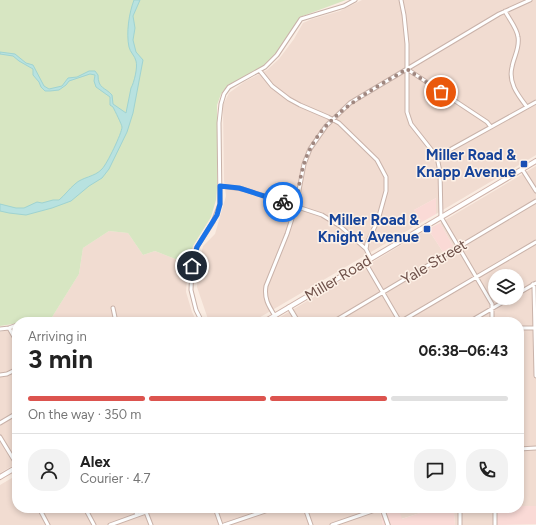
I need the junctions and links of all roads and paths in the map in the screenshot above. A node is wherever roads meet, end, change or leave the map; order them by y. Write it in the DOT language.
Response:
graph roads {
  1 [pos="355,0"];
  2 [pos="401,0"];
  3 [pos="530,0"];
  4 [pos="505,12"];
  5 [pos="407,69"];
  6 [pos="260,71"];
  7 [pos="536,102"];
  8 [pos="527,107"];
  9 [pos="333,119"];
  10 [pos="491,127"];
  11 [pos="437,157"];
  12 [pos="536,161"];
  13 [pos="522,168"];
  14 [pos="220,186"];
  15 [pos="536,191"];
  16 [pos="536,202"];
  17 [pos="296,206"];
  18 [pos="441,217"];
  19 [pos="536,242"];
  20 [pos="459,247"];
  21 [pos="366,249"];
  22 [pos="371,258"];
  23 [pos="365,262"];
  24 [pos="476,278"];
  25 [pos="535,284"];
  26 [pos="524,290"];
  27 [pos="383,292"];
  28 [pos="499,305"];
  29 [pos="289,307"];
  30 [pos="113,308"];
  31 [pos="492,309"];
  32 [pos="275,316"];
  33 [pos="115,317"];
  34 [pos="200,317"];
  35 [pos="295,317"];
  36 [pos="341,317"];
  37 [pos="397,317"];
  38 [pos="409,317"];
  39 [pos="478,317"];
  40 [pos="492,317"];
  41 [pos="12,327"];
  42 [pos="9,328"];
  43 [pos="524,328"];
  44 [pos="536,328"];
  45 [pos="0,329"];
  46 [pos="12,333"];
  47 [pos="12,371"];
  48 [pos="0,375"];
  49 [pos="536,376"];
  50 [pos="12,416"];
  51 [pos="0,423"];
  52 [pos="0,437"];
  53 [pos="536,448"];
  54 [pos="524,449"];
  55 [pos="12,457"];
  56 [pos="12,469"];
  57 [pos="0,477"];
  58 [pos="42,513"];
  59 [pos="88,513"];
  60 [pos="143,513"];
  61 [pos="146,513"];
  62 [pos="217,513"];
  63 [pos="259,513"];
  64 [pos="307,513"];
  65 [pos="367,513"];
  66 [pos="384,513"];
  67 [pos="460,513"];
  68 [pos="495,513"];
  69 [pos="137,515"];
  70 [pos="48,525"];
  71 [pos="94,525"];
  72 [pos="110,525"];
  73 [pos="151,525"];
  74 [pos="222,525"];
  75 [pos="311,525"];
  76 [pos="332,525"];
  77 [pos="388,525"];
  78 [pos="460,525"];
  79 [pos="495,525"];
  1 -- 6 [label="street"];
  2 -- 5 [label="street"];
  3 -- 4 [label="street"];
  4 -- 5 [label="street"];
  4 -- 8 [label="street"];
  5 -- 9 [label="street"];
  5 -- 10 [label="street"];
  5 -- 11 [label="street"];
  6 -- 9 [label="street"];
  6 -- 14 [label="street"];
  7 -- 8 [label="street"];
  8 -- 10 [label="street"];
  9 -- 17 [label="street"];
  9 -- 21 [label="street"];
  10 -- 11 [label="street"];
  11 -- 18 [label="street"];
  12 -- 13 [label="main road, Miller Road"];
  13 -- 15 [label="street"];
  13 -- 18 [label="main road, Miller Road"];
  14 -- 17 [label="street"];
  14 -- 34 [label="street"];
  16 -- 20 [label="street, Yale Street"];
  17 -- 21 [label="street"];
  17 -- 32 [label="street"];
  18 -- 20 [label="street"];
  18 -- 22 [label="main road, Miller Road"];
  19 -- 24 [label="street"];
  20 -- 24 [label="street"];
  20 -- 27 [label="street, Yale Street"];
  21 -- 22 [label="street"];
  22 -- 23 [label="main road, Miller Road"];
  23 -- 27 [label="street"];
  23 -- 29 [label="main road, Miller Road"];
  24 -- 31 [label="street"];
  24 -- 38 [label="street"];
  25 -- 26 [label="street"];
  25 -- 44 [label="street"];
  27 -- 36 [label="street, Yale Street"];
  27 -- 37 [label="street"];
  28 -- 31 [label="street"];
  29 -- 32 [label="main road, Miller Road"];
  29 -- 35 [label="street"];
  30 -- 33 [label="street"];
  31 -- 39 [label="street"];
  31 -- 40 [label="street"];
  41 -- 42 [label="street"];
  42 -- 45 [label="street"];
  42 -- 46 [label="street"];
  43 -- 44 [label="street"];
  44 -- 49 [label="street"];
  47 -- 48 [label="street"];
  50 -- 51 [label="street"];
  52 -- 55 [label="street"];
  53 -- 54 [label="street"];
  56 -- 57 [label="main road"];
  58 -- 70 [label="street"];
  59 -- 71 [label="street"];
  60 -- 69 [label="street"];
  61 -- 73 [label="street"];
  62 -- 74 [label="street"];
  63 -- 74 [label="street"];
  64 -- 75 [label="street"];
  65 -- 76 [label="street"];
  66 -- 77 [label="street"];
  67 -- 78 [label="street"];
  68 -- 79 [label="street"];
  69 -- 72 [label="street"];
}
